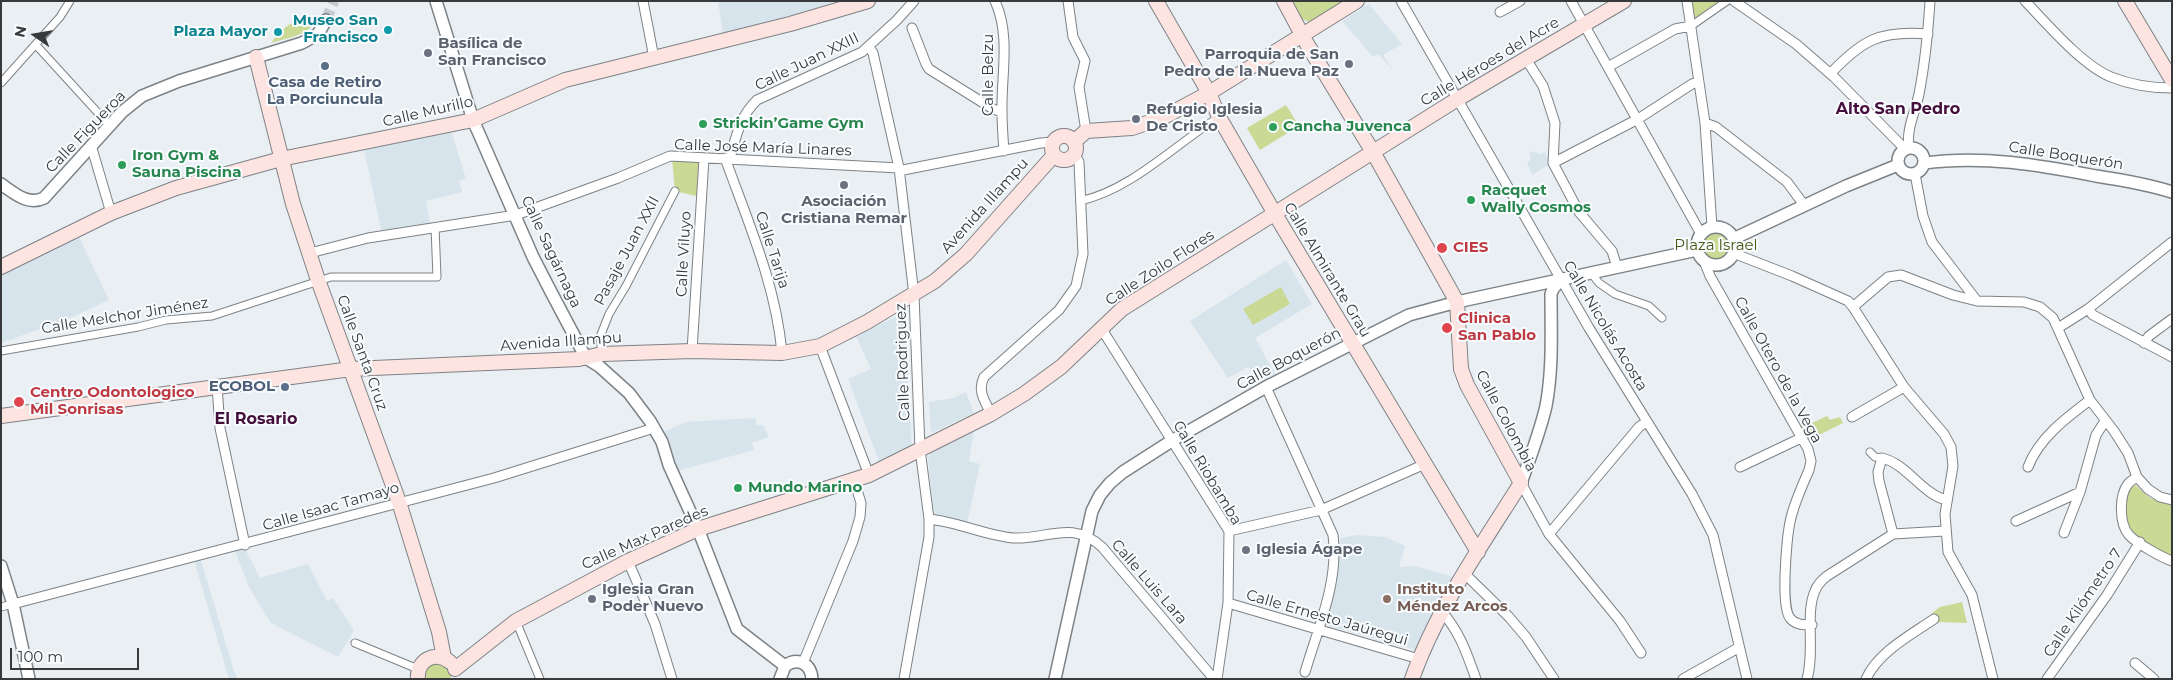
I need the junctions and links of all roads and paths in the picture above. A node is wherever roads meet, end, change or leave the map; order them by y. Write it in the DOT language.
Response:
graph roads {
  1 [pos="70,1"];
  2 [pos="436,1"];
  3 [pos="642,1"];
  4 [pos="868,1"];
  5 [pos="914,1"];
  6 [pos="995,1"];
  7 [pos="1068,1"];
  8 [pos="1156,1"];
  9 [pos="1284,1"];
  10 [pos="1357,1"];
  11 [pos="1401,1"];
  12 [pos="1520,1"];
  13 [pos="1571,1"];
  14 [pos="1624,1"];
  15 [pos="1687,1"];
  16 [pos="1727,1"];
  17 [pos="1734,1"];
  18 [pos="1930,1"];
  19 [pos="2025,1"];
  20 [pos="2125,1"];
  21 [pos="1500,12"];
  22 [pos="326,20"];
  23 [pos="1584,26"];
  24 [pos="1691,26"];
  25 [pos="912,28"];
  26 [pos="1928,34"];
  27 [pos="1303,35"];
  28 [pos="36,45"];
  29 [pos="869,47"];
  30 [pos="256,57"];
  31 [pos="654,58"];
  32 [pos="1526,59"];
  33 [pos="1608,67"];
  34 [pos="1830,74"];
  35 [pos="2172,80"];
  36 [pos="1698,82"];
  37 [pos="1,83"];
  38 [pos="2172,88"];
  39 [pos="1209,93"];
  40 [pos="1456,100"];
  41 [pos="1002,112"];
  42 [pos="1219,117"];
  43 [pos="1638,119"];
  44 [pos="473,120"];
  45 [pos="1705,124"];
  46 [pos="110,126"];
  47 [pos="1086,131"];
  48 [pos="91,145"];
  49 [pos="1054,148"];
  50 [pos="1074,148"];
  51 [pos="1907,148"];
  52 [pos="1004,151"];
  53 [pos="1373,152"];
  54 [pos="281,158"];
  55 [pos="704,158"];
  56 [pos="727,158"];
  57 [pos="1553,163"];
  58 [pos="1924,163"];
  59 [pos="1898,165"];
  60 [pos="899,168"];
  61 [pos="1915,174"];
  62 [pos="1,184"];
  63 [pos="675,191"];
  64 [pos="2172,192"];
  65 [pos="1080,201"];
  66 [pos="1804,205"];
  67 [pos="111,213"];
  68 [pos="1275,214"];
  69 [pos="516,215"];
  70 [pos="435,227"];
  71 [pos="1712,227"];
  72 [pos="1701,234"];
  73 [pos="1733,239"];
  74 [pos="2172,242"];
  75 [pos="1697,250"];
  76 [pos="310,253"];
  77 [pos="1733,253"];
  78 [pos="1704,261"];
  79 [pos="1,267"];
  80 [pos="1617,267"];
  81 [pos="1592,274"];
  82 [pos="1561,279"];
  83 [pos="318,280"];
  84 [pos="914,295"];
  85 [pos="1977,301"];
  86 [pos="1457,302"];
  87 [pos="1853,307"];
  88 [pos="2088,309"];
  89 [pos="1662,318"];
  90 [pos="2172,319"];
  91 [pos="1101,328"];
  92 [pos="2058,328"];
  93 [pos="1352,343"];
  94 [pos="2144,343"];
  95 [pos="820,346"];
  96 [pos="1,351"];
  97 [pos="692,351"];
  98 [pos="782,353"];
  99 [pos="602,354"];
  100 [pos="2172,357"];
  101 [pos="586,358"];
  102 [pos="351,369"];
  103 [pos="217,386"];
  104 [pos="1266,387"];
  105 [pos="1904,387"];
  106 [pos="2090,400"];
  107 [pos="991,414"];
  108 [pos="1,416"];
  109 [pos="1852,417"];
  110 [pos="2105,421"];
  111 [pos="1646,422"];
  112 [pos="654,428"];
  113 [pos="1801,438"];
  114 [pos="1173,440"];
  115 [pos="920,449"];
  116 [pos="1870,452"];
  117 [pos="1882,458"];
  118 [pos="1425,464"];
  119 [pos="1740,467"];
  120 [pos="2028,467"];
  121 [pos="869,475"];
  122 [pos="2137,477"];
  123 [pos="854,480"];
  124 [pos="1521,483"];
  125 [pos="2080,492"];
  126 [pos="1946,500"];
  127 [pos="2172,500"];
  128 [pos="399,502"];
  129 [pos="1321,510"];
  130 [pos="929,519"];
  131 [pos="2016,521"];
  132 [pos="698,529"];
  133 [pos="1945,531"];
  134 [pos="1229,532"];
  135 [pos="2064,533"];
  136 [pos="1549,534"];
  137 [pos="1893,534"];
  138 [pos="1087,536"];
  139 [pos="2140,542"];
  140 [pos="245,545"];
  141 [pos="1478,552"];
  142 [pos="628,561"];
  143 [pos="2172,561"];
  144 [pos="1,566"];
  145 [pos="1465,574"];
  146 [pos="1228,603"];
  147 [pos="13,604"];
  148 [pos="1,607"];
  149 [pos="1442,612"];
  150 [pos="1934,618"];
  151 [pos="516,621"];
  152 [pos="1812,625"];
  153 [pos="1318,630"];
  154 [pos="355,643"];
  155 [pos="1738,648"];
  156 [pos="1641,653"];
  157 [pos="444,658"];
  158 [pos="1419,659"];
  159 [pos="804,663"];
  160 [pos="2135,663"];
  161 [pos="784,666"];
  162 [pos="1305,672"];
  163 [pos="418,674"];
  164 [pos="455,674"];
  165 [pos="29,679"];
  166 [pos="540,679"];
  167 [pos="672,679"];
  168 [pos="780,679"];
  169 [pos="812,679"];
  170 [pos="904,679"];
  171 [pos="1056,679"];
  172 [pos="1216,679"];
  173 [pos="1412,679"];
  174 [pos="1476,679"];
  175 [pos="1554,679"];
  176 [pos="1683,679"];
  177 [pos="1747,679"];
  178 [pos="1807,679"];
  179 [pos="1866,679"];
  180 [pos="1993,679"];
  181 [pos="2047,679"];
  182 [pos="2154,679"];
  1 -- 28 [label="street"];
  2 -- 44 [label="street, Calle Sagárnaga"];
  3 -- 31 [label="street"];
  4 -- 31 [label="main road, Calle Murillo"];
  5 -- 29 [label="street, Calle Juan XXIII"];
  6 -- 41 [label="street, Calle Belzu"];
  7 -- 47 [label="street"];
  8 -- 39 [label="main road, Calle Almirante Grau"];
  9 -- 27 [label="main road, Calle Colombia"];
  10 -- 27 [label="main road"];
  11 -- 40 [label="street, Calle Nicolás Acosta"];
  12 -- 21 [label="street"];
  13 -- 23 [label="street"];
  14 -- 23 [label="main road, Calle Héroes del Acre"];
  15 -- 24 [label="street"];
  16 -- 24 [label="street"];
  17 -- 34 [label="street"];
  18 -- 26 [label="street"];
  19 -- 38 [label="street"];
  20 -- 35 [label="main road"];
  22 -- 30 [label="street, Calle Figueroa"];
  23 -- 32 [label="main road, Calle Héroes del Acre"];
  23 -- 33 [label="street"];
  24 -- 33 [label="street"];
  24 -- 36 [label="street"];
  25 -- 41 [label="street"];
  26 -- 34 [label="street"];
  26 -- 51 [label="street"];
  27 -- 39 [label="main road"];
  27 -- 53 [label="main road, Calle Colombia"];
  28 -- 37 [label="street"];
  28 -- 46 [label="street"];
  29 -- 56 [label="street, Calle Juan XXIII"];
  29 -- 60 [label="street, Calle Rodriguez"];
  30 -- 46 [label="street, Calle Figueroa"];
  30 -- 54 [label="main road, Calle Santa Cruz"];
  31 -- 44 [label="main road, Calle Murillo"];
  32 -- 40 [label="main road, Calle Héroes del Acre"];
  32 -- 57 [label="street"];
  33 -- 43 [label="street"];
  34 -- 51 [label="street"];
  36 -- 43 [label="street"];
  36 -- 45 [label="street"];
  39 -- 42 [label="main road, Calle Almirante Grau"];
  39 -- 47 [label="main road"];
  40 -- 53 [label="main road, Calle Héroes del Acre"];
  40 -- 82 [label="street, Calle Nicolás Acosta"];
  41 -- 52 [label="street, Calle Belzu"];
  42 -- 65 [label="street"];
  42 -- 68 [label="main road, Calle Almirante Grau"];
  43 -- 57 [label="street"];
  43 -- 72 [label="street"];
  44 -- 54 [label="main road, Calle Murillo"];
  44 -- 69 [label="street, Calle Sagárnaga"];
  45 -- 66 [label="street"];
  45 -- 71 [label="street"];
  46 -- 48 [label="street, Calle Figueroa"];
  47 -- 50 [label="main road"];
  48 -- 62 [label="street, Calle Figueroa"];
  48 -- 67 [label="street"];
  49 -- 50 [label="main road"];
  49 -- 50 [label="main road"];
  49 -- 52 [label="street, Calle José María Linares"];
  49 -- 84 [label="main road, Avenida Illampu"];
  50 -- 65 [label="street"];
  51 -- 58 [label="street"];
  51 -- 59 [label="street"];
  52 -- 60 [label="street, Calle José María Linares"];
  53 -- 68 [label="main road, Calle Zoilo Flores"];
  53 -- 86 [label="main road, Calle Colombia"];
  54 -- 67 [label="main road, Calle Murillo"];
  54 -- 76 [label="main road, Calle Santa Cruz"];
  55 -- 56 [label="street, Calle José María Linares"];
  55 -- 69 [label="street, Calle José María Linares"];
  55 -- 97 [label="street, Calle Viluyo"];
  56 -- 60 [label="street, Calle José María Linares"];
  56 -- 98 [label="street, Calle Tarija"];
  57 -- 80 [label="street"];
  58 -- 61 [label="street"];
  58 -- 64 [label="street, Calle Boquerón"];
  59 -- 61 [label="street"];
  59 -- 66 [label="street"];
  60 -- 84 [label="street, Calle Rodriguez"];
  61 -- 85 [label="street"];
  63 -- 99 [label="street, Pasaje Juan XXII"];
  65 -- 107 [label="street"];
  66 -- 73 [label="street"];
  67 -- 79 [label="main road, Calle Murillo"];
  68 -- 91 [label="main road, Calle Zoilo Flores"];
  68 -- 93 [label="main road, Calle Almirante Grau"];
  69 -- 70 [label="street, Calle José María Linares"];
  69 -- 101 [label="street, Calle Sagárnaga"];
  70 -- 76 [label="street, Calle José María Linares"];
  70 -- 83 [label="street, Calle Melchor Jiménez"];
  71 -- 72 [label="street"];
  71 -- 73 [label="street"];
  72 -- 75 [label="street"];
  73 -- 77 [label="street"];
  74 -- 88 [label="street"];
  75 -- 78 [label="street"];
  75 -- 80 [label="street, Calle Boquerón"];
  76 -- 83 [label="main road, Calle Santa Cruz"];
  77 -- 78 [label="street"];
  77 -- 87 [label="street"];
  78 -- 113 [label="street, Calle Otero de la Vega"];
  80 -- 81 [label="street, Calle Boquerón"];
  81 -- 82 [label="street, Calle Boquerón"];
  81 -- 89 [label="street"];
  82 -- 86 [label="street, Calle Boquerón"];
  82 -- 111 [label="street, Calle Nicolás Acosta"];
  82 -- 124 [label="street"];
  83 -- 96 [label="street, Calle Melchor Jiménez"];
  83 -- 102 [label="main road, Calle Santa Cruz"];
  84 -- 95 [label="main road, Avenida Illampu"];
  84 -- 115 [label="street, Calle Rodriguez"];
  85 -- 87 [label="street"];
  85 -- 92 [label="street"];
  86 -- 93 [label="street, Calle Boquerón"];
  86 -- 124 [label="main road, Calle Colombia"];
  87 -- 105 [label="street"];
  88 -- 92 [label="street"];
  88 -- 94 [label="street"];
  90 -- 94 [label="street"];
  91 -- 107 [label="main road, Calle Zoilo Flores"];
  91 -- 114 [label="street, Calle Riobamba"];
  92 -- 106 [label="street"];
  93 -- 104 [label="street, Calle Boquerón"];
  93 -- 118 [label="main road, Calle Almirante Grau"];
  94 -- 100 [label="street"];
  95 -- 98 [label="main road, Avenida Illampu"];
  95 -- 121 [label="street"];
  97 -- 98 [label="main road, Avenida Illampu"];
  97 -- 99 [label="main road, Avenida Illampu"];
  99 -- 101 [label="main road, Avenida Illampu"];
  101 -- 102 [label="main road, Avenida Illampu"];
  101 -- 112 [label="street, Calle Sagárnaga"];
  102 -- 103 [label="main road, Avenida Illampu"];
  102 -- 128 [label="main road, Calle Santa Cruz"];
  103 -- 108 [label="main road, Avenida Illampu"];
  103 -- 140 [label="street"];
  104 -- 114 [label="street, Calle Boquerón"];
  104 -- 129 [label="street"];
  105 -- 109 [label="street"];
  105 -- 126 [label="street"];
  106 -- 110 [label="street"];
  106 -- 120 [label="street"];
  107 -- 115 [label="main road, Calle Zoilo Flores"];
  110 -- 122 [label="street"];
  110 -- 125 [label="street"];
  111 -- 136 [label="street"];
  111 -- 155 [label="street, Calle Nicolás Acosta"];
  112 -- 128 [label="street, Calle Isaac Tamayo"];
  112 -- 132 [label="street, Calle Sagárnaga"];
  113 -- 119 [label="street"];
  113 -- 152 [label="street, Calle Otero de la Vega"];
  114 -- 134 [label="street, Calle Riobamba"];
  114 -- 138 [label="street, Calle Boquerón"];
  115 -- 121 [label="main road, Calle Max Paredes"];
  115 -- 130 [label="street, Calle Rodriguez"];
  116 -- 117 [label="street"];
  117 -- 126 [label="street"];
  117 -- 137 [label="street"];
  118 -- 129 [label="street"];
  118 -- 141 [label="main road, Calle Almirante Grau"];
  121 -- 123 [label="main road, Calle Max Paredes"];
  122 -- 127 [label="street"];
  122 -- 139 [label="street, Calle Kilómetro 7"];
  123 -- 132 [label="main road, Calle Max Paredes"];
  123 -- 159 [label="street"];
  124 -- 136 [label="street, Calle Colombia"];
  124 -- 141 [label="main road"];
  125 -- 131 [label="street"];
  125 -- 135 [label="street"];
  126 -- 133 [label="street"];
  128 -- 140 [label="street, Calle Isaac Tamayo"];
  128 -- 157 [label="main road, Calle Santa Cruz"];
  129 -- 134 [label="street"];
  129 -- 153 [label="street"];
  130 -- 138 [label="street"];
  130 -- 170 [label="street, Calle Rodriguez"];
  132 -- 142 [label="main road, Calle Max Paredes"];
  132 -- 161 [label="street, Calle Sagárnaga"];
  133 -- 137 [label="street"];
  133 -- 180 [label="street"];
  134 -- 146 [label="street, Calle Riobamba"];
  136 -- 156 [label="street, Calle Colombia"];
  137 -- 152 [label="street"];
  138 -- 171 [label="street, Calle Boquerón"];
  138 -- 172 [label="street, Calle Luis Lara"];
  139 -- 143 [label="street, Calle Kilómetro 7"];
  139 -- 181 [label="street, Calle Kilómetro 7"];
  140 -- 147 [label="street, Calle Isaac Tamayo"];
  141 -- 145 [label="main road"];
  142 -- 151 [label="main road, Calle Max Paredes"];
  142 -- 167 [label="street"];
  144 -- 147 [label="street"];
  145 -- 149 [label="main road"];
  145 -- 175 [label="street"];
  146 -- 153 [label="street, Calle Ernesto Jaúregui"];
  146 -- 172 [label="street, Calle Riobamba"];
  147 -- 148 [label="street"];
  147 -- 165 [label="street"];
  149 -- 158 [label="main road"];
  149 -- 174 [label="street"];
  150 -- 179 [label="street"];
  151 -- 164 [label="main road, Calle Max Paredes"];
  151 -- 166 [label="street"];
  152 -- 178 [label="street"];
  153 -- 158 [label="street, Calle Ernesto Jaúregui"];
  153 -- 162 [label="street"];
  154 -- 163 [label="street"];
  155 -- 176 [label="street"];
  155 -- 177 [label="street, Calle Nicolás Acosta"];
  157 -- 163 [label="main road"];
  157 -- 164 [label="main road"];
  158 -- 173 [label="main road"];
  159 -- 161 [label="street"];
  159 -- 169 [label="street"];
  160 -- 182 [label="street"];
  161 -- 168 [label="street"];
}
